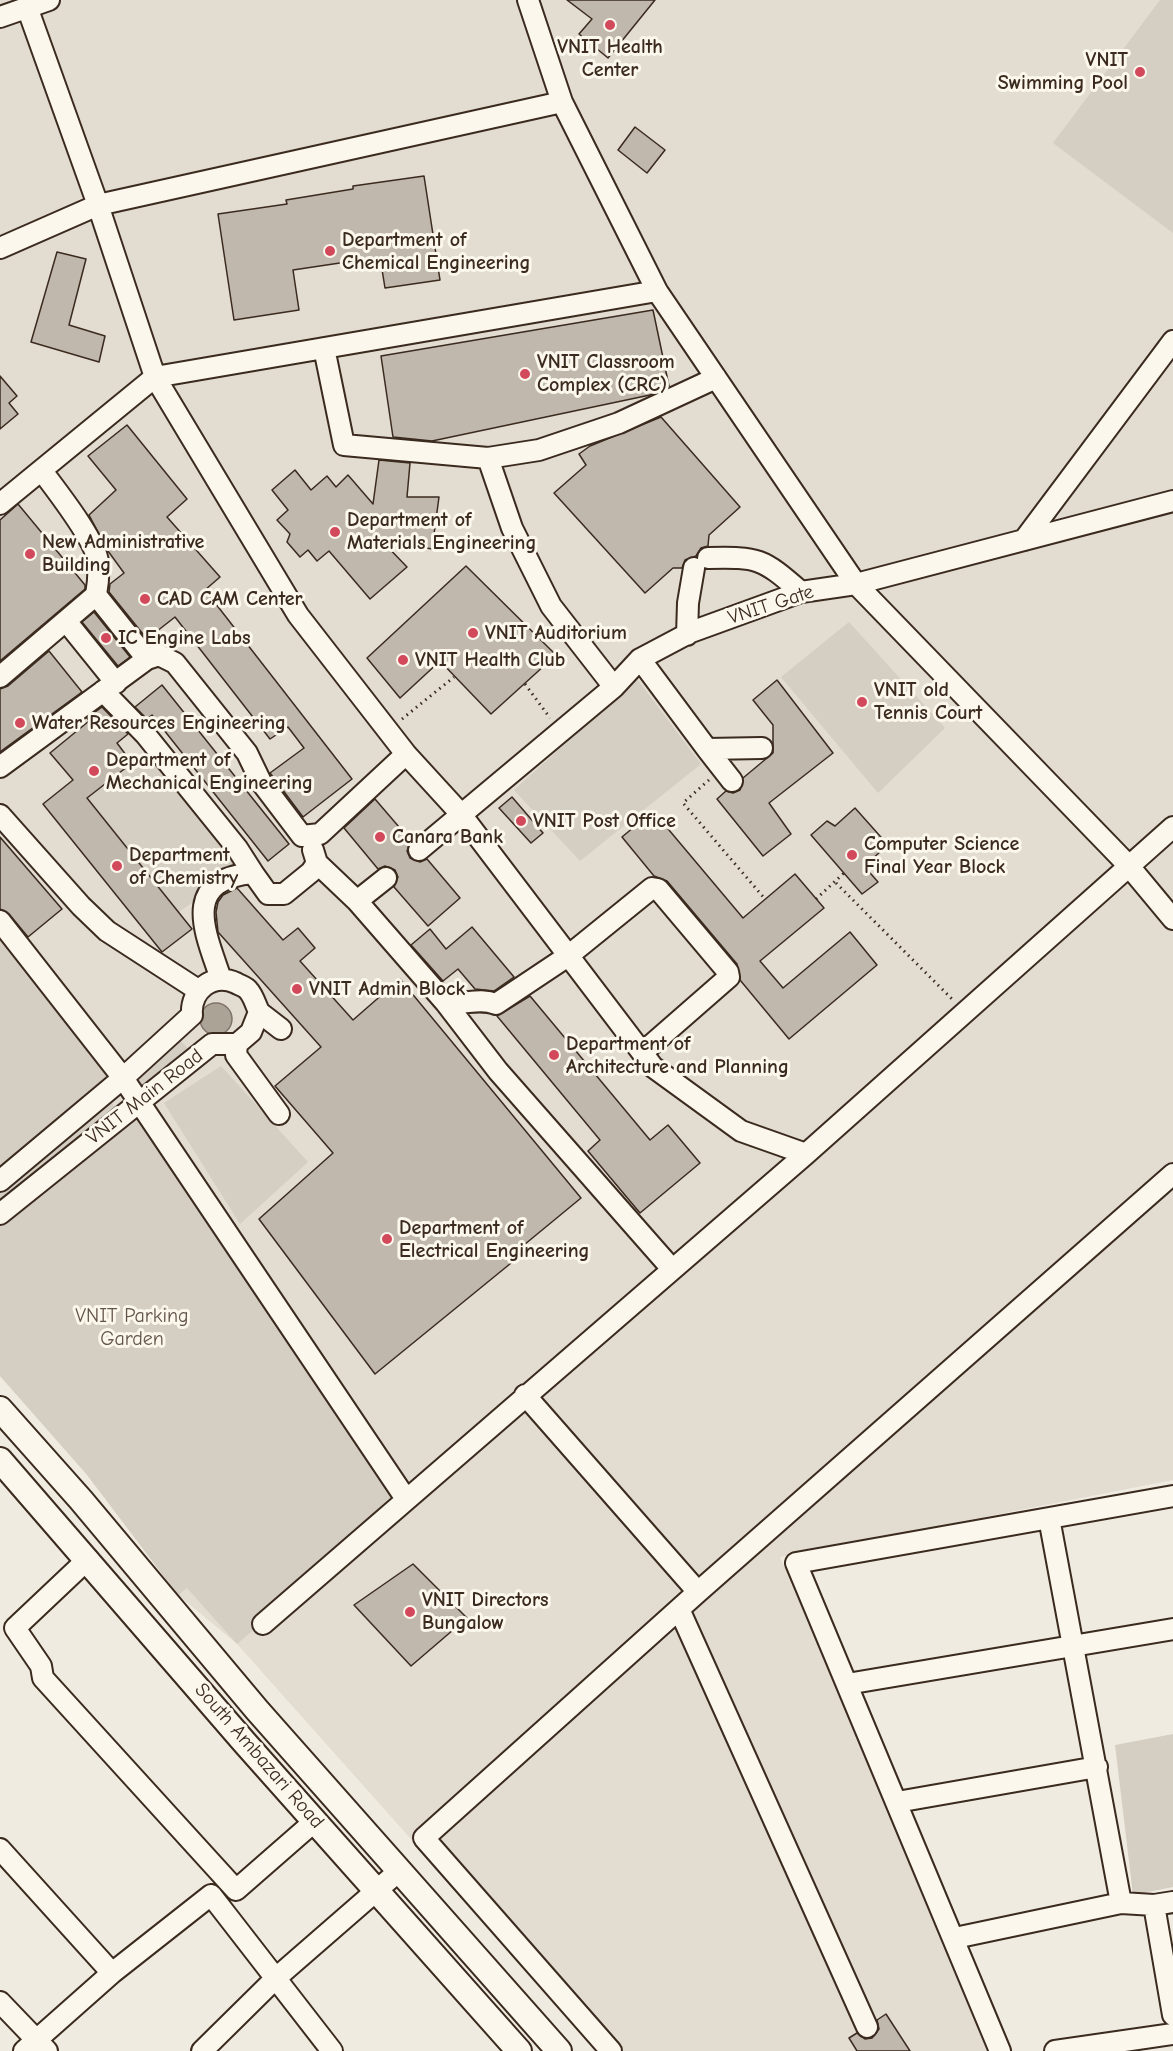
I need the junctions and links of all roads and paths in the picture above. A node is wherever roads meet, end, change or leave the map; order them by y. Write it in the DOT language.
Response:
graph roads {
  1 [pos="49,0"];
  2 [pos="528,0"];
  3 [pos="27,7"];
  4 [pos="0,17"];
  5 [pos="562,102"];
  6 [pos="98,206"];
  7 [pos="0,248"];
  8 [pos="657,291"];
  9 [pos="1173,341"];
  10 [pos="324,348"];
  11 [pos="155,377"];
  12 [pos="716,378"];
  13 [pos="488,458"];
  14 [pos="42,471"];
  15 [pos="1173,501"];
  16 [pos="0,504"];
  17 [pos="1024,540"];
  18 [pos="856,584"];
  19 [pos="801,592"];
  20 [pos="96,595"];
  21 [pos="66,621"];
  22 [pos="687,635"];
  23 [pos="147,659"];
  24 [pos="640,659"];
  25 [pos="0,677"];
  26 [pos="454,677"];
  27 [pos="525,684"];
  28 [pos="110,687"];
  29 [pos="614,687"];
  30 [pos="388,730"];
  31 [pos="560,731"];
  32 [pos="762,748"];
  33 [pos="707,749"];
  34 [pos="406,754"];
  35 [pos="0,767"];
  36 [pos="727,775"];
  37 [pos="460,813"];
  38 [pos="0,815"];
  39 [pos="1173,828"];
  40 [pos="309,836"];
  41 [pos="419,850"];
  42 [pos="317,863"];
  43 [pos="1128,865"];
  44 [pos="253,873"];
  45 [pos="844,873"];
  46 [pos="386,878"];
  47 [pos="836,883"];
  48 [pos="765,899"];
  49 [pos="816,899"];
  50 [pos="357,901"];
  51 [pos="1173,919"];
  52 [pos="0,921"];
  53 [pos="568,956"];
  54 [pos="221,979"];
  55 [pos="198,990"];
  56 [pos="445,1002"];
  57 [pos="259,1012"];
  58 [pos="964,1012"];
  59 [pos="281,1029"];
  60 [pos="237,1044"];
  61 [pos="642,1053"];
  62 [pos="123,1078"];
  63 [pos="139,1101"];
  64 [pos="279,1114"];
  65 [pos="806,1154"];
  66 [pos="1173,1174"];
  67 [pos="0,1181"];
  68 [pos="0,1214"];
  69 [pos="672,1269"];
  70 [pos="525,1395"];
  71 [pos="0,1409"];
  72 [pos="0,1460"];
  73 [pos="1173,1496"];
  74 [pos="406,1499"];
  75 [pos="1049,1518"];
  76 [pos="88,1559"];
  77 [pos="698,1592"];
  78 [pos="679,1609"];
  79 [pos="262,1624"];
  80 [pos="1173,1629"];
  81 [pos="1075,1646"];
  82 [pos="848,1684"];
  83 [pos="1097,1767"];
  84 [pos="897,1802"];
  85 [pos="315,1821"];
  86 [pos="0,1849"];
  87 [pos="399,1871"];
  88 [pos="378,1890"];
  89 [pos="1121,1903"];
  90 [pos="1164,1903"];
  91 [pos="954,1938"];
  92 [pos="112,1973"];
  93 [pos="276,1978"];
  94 [pos="0,2002"];
  95 [pos="1173,2015"];
  96 [pos="867,2027"];
  97 [pos="1173,2034"];
  98 [pos="35,2047"];
  99 [pos="202,2051"];
  100 [pos="332,2051"];
  101 [pos="519,2051"];
  102 [pos="559,2051"];
  103 [pos="611,2051"];
  104 [pos="1000,2051"];
  105 [pos="1055,2051"];
  1 -- 3 [label="street"];
  2 -- 5 [label="street"];
  3 -- 4 [label="street"];
  3 -- 6 [label="street"];
  5 -- 6 [label="street"];
  5 -- 8 [label="street"];
  6 -- 7 [label="street"];
  6 -- 11 [label="street"];
  8 -- 10 [label="street"];
  8 -- 12 [label="street"];
  9 -- 17 [label="street"];
  10 -- 11 [label="street"];
  10 -- 13 [label="street"];
  11 -- 14 [label="street"];
  11 -- 30 [label="street"];
  12 -- 13 [label="street"];
  12 -- 18 [label="street"];
  13 -- 29 [label="street"];
  14 -- 16 [label="street"];
  14 -- 20 [label="street"];
  15 -- 17 [label="street, VNIT Gate"];
  17 -- 18 [label="street, VNIT Gate"];
  18 -- 19 [label="street, VNIT Gate"];
  18 -- 43 [label="street"];
  19 -- 22 [label="street, VNIT Gate"];
  19 -- 22 [label="street"];
  20 -- 21 [label="street"];
  20 -- 23 [label="street"];
  21 -- 25 [label="street"];
  21 -- 28 [label="street"];
  22 -- 24 [label="street, VNIT Gate"];
  23 -- 28 [label="street"];
  23 -- 40 [label="street"];
  24 -- 29 [label="street, VNIT Gate"];
  24 -- 33 [label="street"];
  26 -- 30 [label="path"];
  27 -- 31 [label="path"];
  28 -- 35 [label="street"];
  28 -- 44 [label="street"];
  29 -- 31 [label="street, VNIT Gate"];
  30 -- 34 [label="street"];
  31 -- 37 [label="street, VNIT Gate"];
  32 -- 33 [label="street"];
  33 -- 36 [label="street"];
  34 -- 37 [label="street"];
  34 -- 40 [label="street"];
  36 -- 48 [label="path"];
  37 -- 41 [label="street, VNIT Gate"];
  37 -- 53 [label="street"];
  38 -- 55 [label="street"];
  39 -- 43 [label="street"];
  40 -- 42 [label="street"];
  42 -- 44 [label="street"];
  42 -- 50 [label="street"];
  43 -- 51 [label="street"];
  43 -- 58 [label="street"];
  44 -- 54 [label="street"];
  45 -- 47 [label="path"];
  46 -- 50 [label="street"];
  47 -- 49 [label="path"];
  47 -- 58 [label="path"];
  50 -- 56 [label="street"];
  52 -- 62 [label="street"];
  53 -- 56 [label="street"];
  53 -- 61 [label="street"];
  53 -- 61 [label="street"];
  54 -- 55 [label="street"];
  54 -- 57 [label="street"];
  55 -- 62 [label="street, VNIT Main Road"];
  56 -- 69 [label="street"];
  57 -- 59 [label="street"];
  57 -- 60 [label="street"];
  58 -- 65 [label="street"];
  60 -- 63 [label="street, VNIT Main Road"];
  60 -- 64 [label="street"];
  61 -- 65 [label="street"];
  62 -- 63 [label="street"];
  62 -- 67 [label="street, VNIT Main Road"];
  63 -- 68 [label="street, VNIT Main Road"];
  63 -- 74 [label="street"];
  65 -- 69 [label="street"];
  66 -- 77 [label="street"];
  69 -- 70 [label="street"];
  70 -- 74 [label="street"];
  70 -- 77 [label="street"];
  71 -- 87 [label="main road"];
  72 -- 76 [label="main road, South Ambazari Road"];
  73 -- 75 [label="street"];
  74 -- 79 [label="street"];
  75 -- 81 [label="street"];
  75 -- 82 [label="street"];
  76 -- 85 [label="main road, South Ambazari Road"];
  76 -- 85 [label="street"];
  77 -- 78 [label="street"];
  78 -- 96 [label="street"];
  78 -- 103 [label="street"];
  80 -- 81 [label="street"];
  81 -- 82 [label="street"];
  81 -- 83 [label="street"];
  82 -- 84 [label="street"];
  83 -- 84 [label="street"];
  83 -- 89 [label="street"];
  84 -- 91 [label="street"];
  85 -- 88 [label="main road, South Ambazari Road"];
  86 -- 92 [label="street"];
  87 -- 88 [label="street"];
  87 -- 102 [label="main road"];
  88 -- 93 [label="street"];
  88 -- 101 [label="main road, South Ambazari Road"];
  89 -- 90 [label="street"];
  89 -- 91 [label="street"];
  90 -- 95 [label="street"];
  91 -- 104 [label="street"];
  92 -- 93 [label="street"];
  92 -- 98 [label="street"];
  93 -- 99 [label="street"];
  93 -- 100 [label="street"];
  94 -- 98 [label="street"];
  97 -- 105 [label="street"];
}
